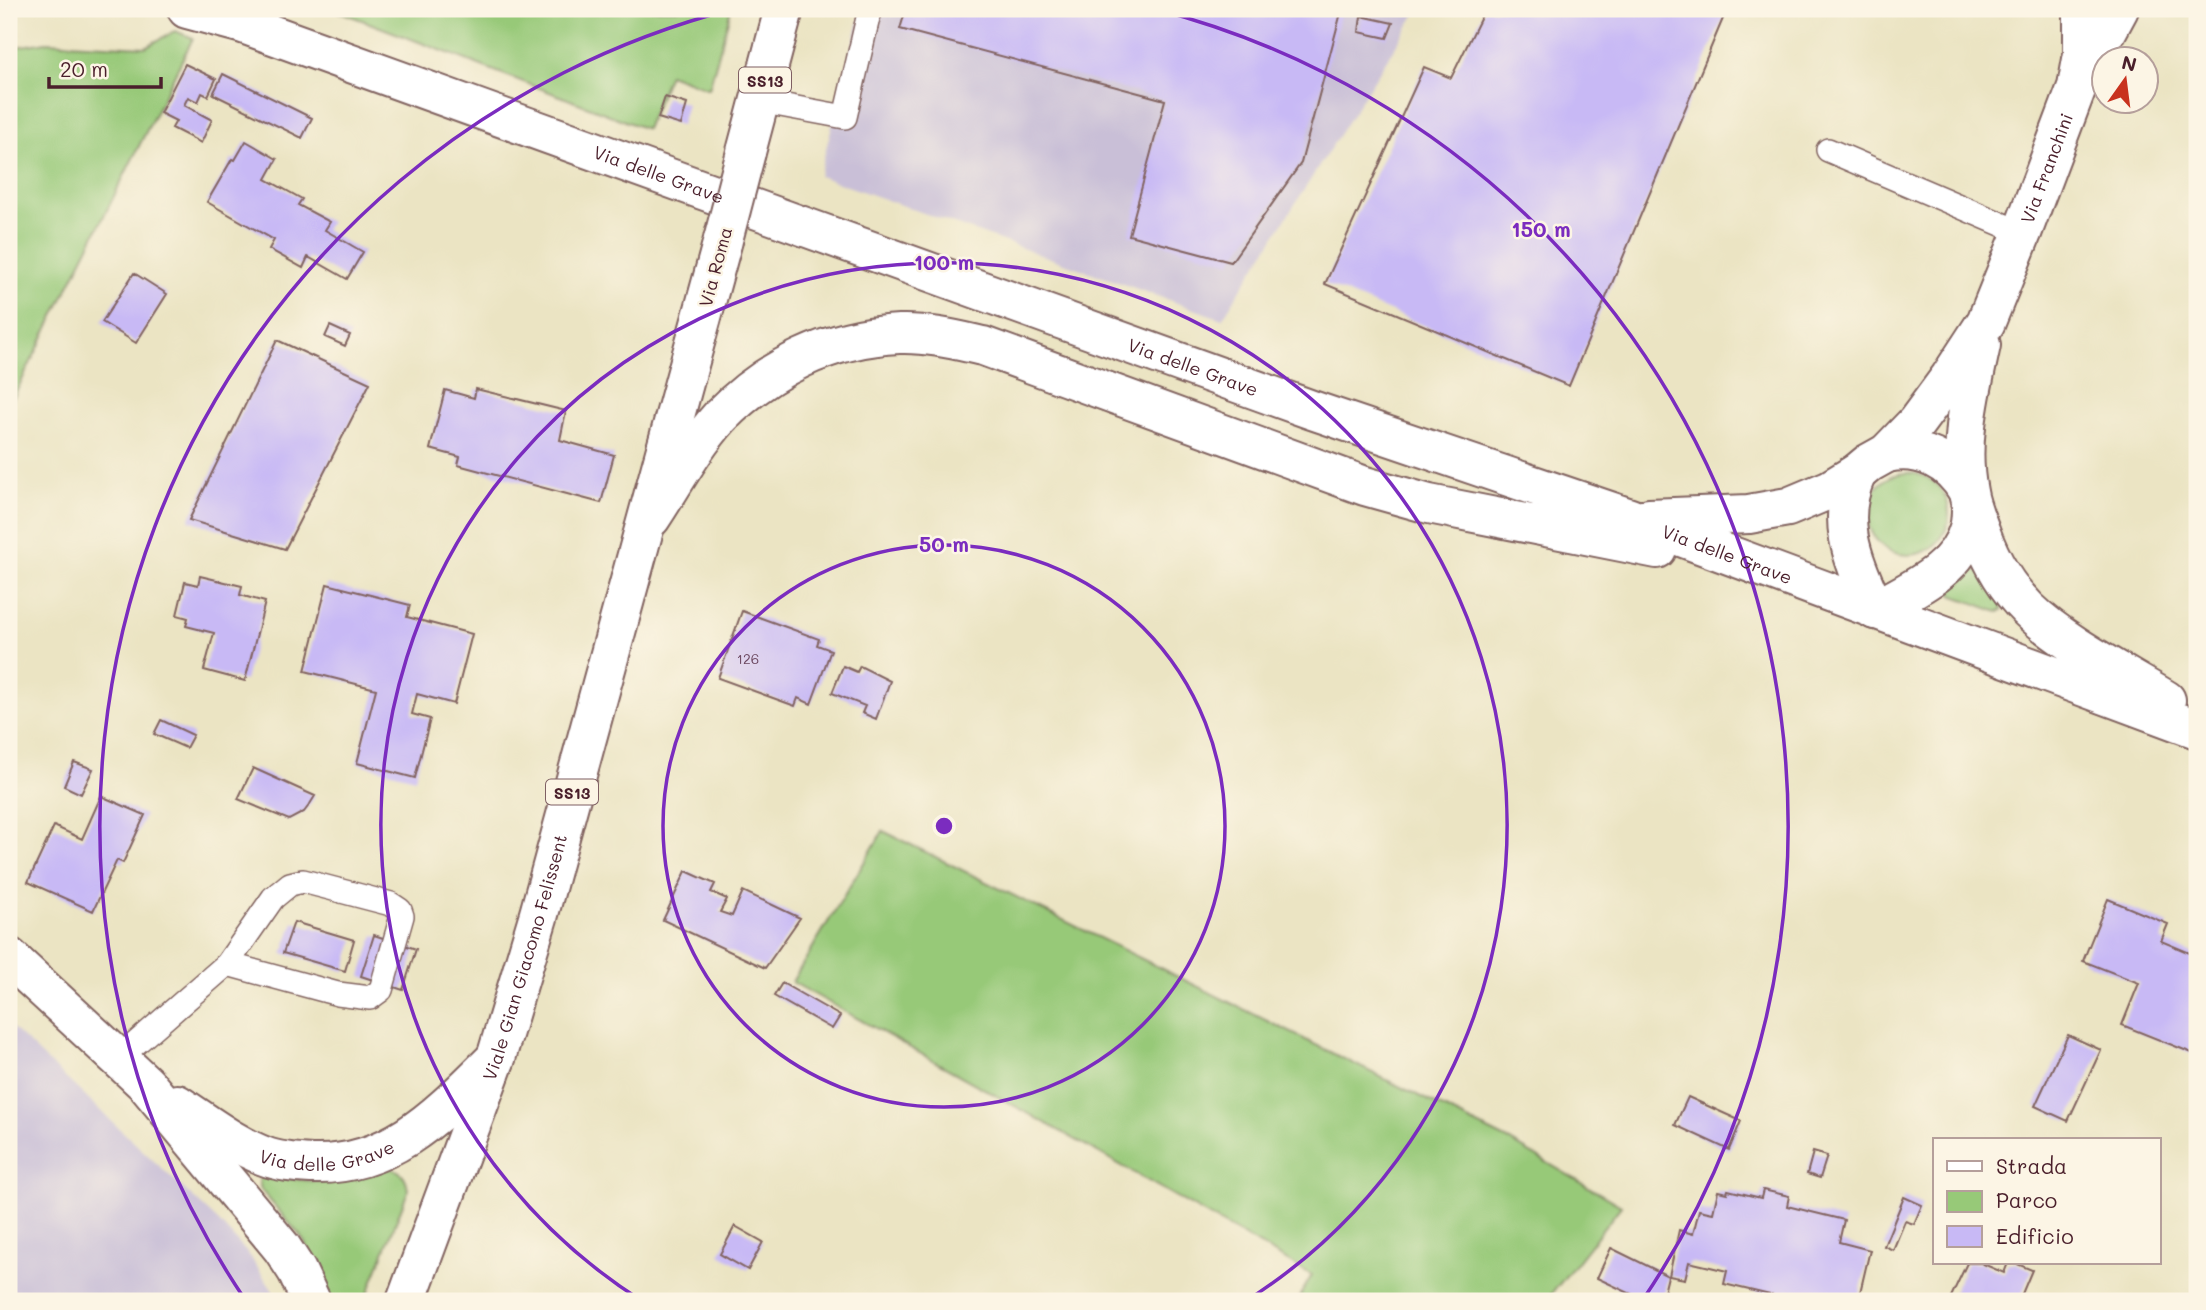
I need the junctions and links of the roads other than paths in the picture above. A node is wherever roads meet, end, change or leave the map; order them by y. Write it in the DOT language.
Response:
graph roads {
  1 [pos="187,9"];
  2 [pos="784,9"];
  3 [pos="870,9"];
  4 [pos="2083,9"];
  5 [pos="2119,9"];
  6 [pos="2077,87"];
  7 [pos="759,101"];
  8 [pos="1828,150"];
  9 [pos="2022,233"];
  10 [pos="1986,322"];
  11 [pos="1872,463"];
  12 [pos="1969,498"];
  13 [pos="1630,518"];
  14 [pos="646,526"];
  15 [pos="1768,570"];
  16 [pos="1875,610"];
  17 [pos="2197,720"];
  18 [pos="2197,729"];
  19 [pos="9,957"];
  20 [pos="227,964"];
  21 [pos="119,1058"];
  22 [pos="496,1058"];
  23 [pos="146,1084"];
  24 [pos="311,1301"];
  25 [pos="406,1301"];
  1 -- 13 [label="main road, Via delle Grave"];
  2 -- 7 [label="main road, Via Roma / SS13"];
  3 -- 7 [label="lane"];
  4 -- 6 [label="main road, Via Franchini"];
  5 -- 6 [label="main road"];
  6 -- 9 [label="main road, Via Franchini"];
  7 -- 14 [label="main road, Via Roma / SS13, bridge"];
  8 -- 9 [label="lane"];
  9 -- 10 [label="main road, Via Franchini"];
  10 -- 11 [label="main road, Via Franchini"];
  10 -- 12 [label="main road, Via Franchini"];
  11 -- 12 [label="main road"];
  11 -- 13 [label="main road, Via Franchini"];
  11 -- 16 [label="main road, Via Franchini"];
  12 -- 16 [label="main road, Via Franchini"];
  12 -- 17 [label="main road, Via Franchini"];
  13 -- 15 [label="main road, Via delle Grave"];
  14 -- 15 [label="main road"];
  14 -- 22 [label="main road, Viale Gian Giacomo Felissent / SS13"];
  15 -- 16 [label="main road, Via delle Grave"];
  16 -- 18 [label="main road, Via delle Grave"];
  19 -- 21 [label="main road, Via delle Grave"];
  20 -- 20 [label="lane"];
  20 -- 21 [label="lane"];
  21 -- 23 [label="main road, Via delle Grave"];
  22 -- 23 [label="main road, Via delle Grave"];
  22 -- 25 [label="main road, Viale Gian Giacomo Felissent / SS13"];
  23 -- 24 [label="main road, Via delle Grave"];
}
